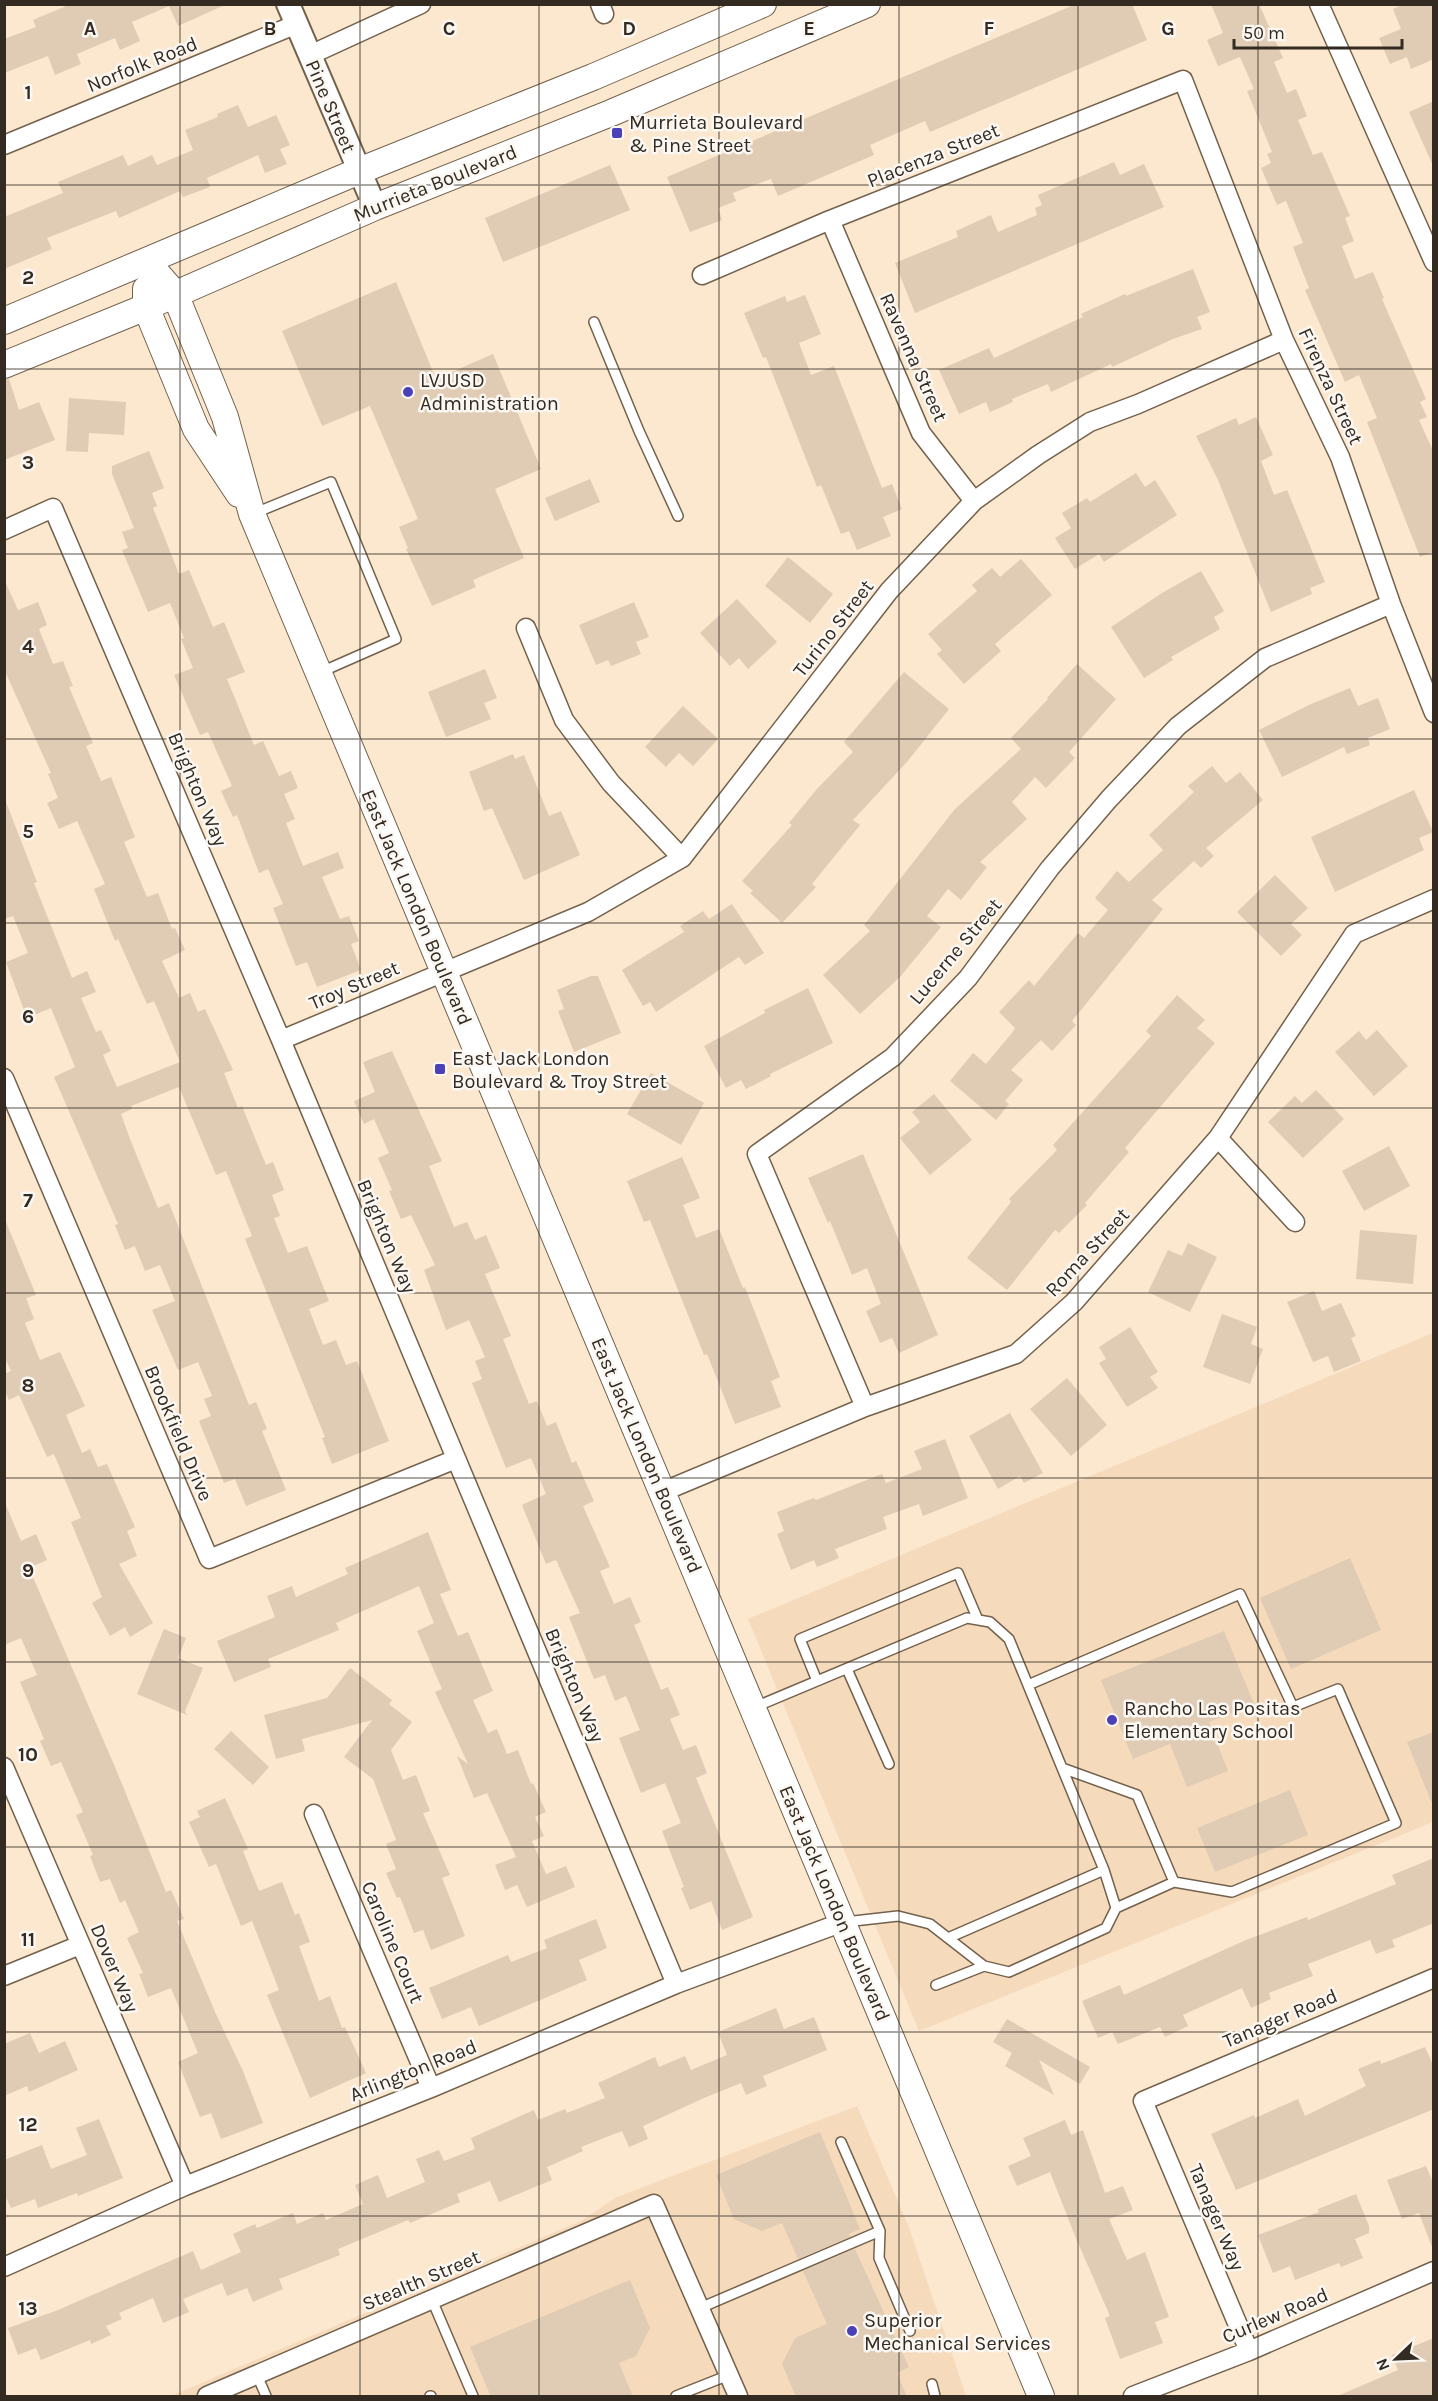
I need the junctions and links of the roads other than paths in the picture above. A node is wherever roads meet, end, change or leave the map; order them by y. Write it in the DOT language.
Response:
graph roads {
  1 [pos="421,4"];
  2 [pos="763,4"];
  3 [pos="1319,4"];
  4 [pos="853,7"];
  5 [pos="292,14"];
  6 [pos="310,56"];
  7 [pos="1183,80"];
  8 [pos="4,145"];
  9 [pos="359,171"];
  10 [pos="375,207"];
  11 [pos="830,220"];
  12 [pos="1426,224"];
  13 [pos="147,262"];
  14 [pos="1434,262"];
  15 [pos="702,275"];
  16 [pos="175,294"];
  17 [pos="146,307"];
  18 [pos="4,321"];
  19 [pos="594,322"];
  20 [pos="1284,340"];
  21 [pos="4,365"];
  22 [pos="974,501"];
  23 [pos="252,514"];
  24 [pos="678,516"];
  25 [pos="4,530"];
  26 [pos="1391,604"];
  27 [pos="526,628"];
  28 [pos="319,672"];
  29 [pos="1434,713"];
  30 [pos="682,858"];
  31 [pos="1434,899"];
  32 [pos="444,972"];
  33 [pos="281,1040"];
  34 [pos="4,1078"];
  35 [pos="1218,1138"];
  36 [pos="1294,1222"];
  37 [pos="865,1407"];
  38 [pos="456,1459"];
  39 [pos="662,1492"];
  40 [pos="978,1620"];
  41 [pos="847,1668"];
  42 [pos="817,1681"];
  43 [pos="1028,1685"];
  44 [pos="753,1708"];
  45 [pos="889,1764"];
  46 [pos="4,1767"];
  47 [pos="1062,1768"];
  48 [pos="314,1814"];
  49 [pos="1104,1870"];
  50 [pos="1174,1882"];
  51 [pos="1116,1908"];
  52 [pos="843,1922"];
  53 [pos="948,1938"];
  54 [pos="80,1945"];
  55 [pos="984,1966"];
  56 [pos="4,1976"];
  57 [pos="1434,1978"];
  58 [pos="676,1984"];
  59 [pos="936,1985"];
  60 [pos="431,2088"];
  61 [pos="1143,2100"];
  62 [pos="841,2142"];
  63 [pos="185,2186"];
  64 [pos="880,2230"];
  65 [pos="4,2267"];
  66 [pos="1434,2271"];
  67 [pos="432,2300"];
  68 [pos="700,2308"];
  69 [pos="910,2331"];
  70 [pos="1249,2351"];
  71 [pos="257,2375"];
  72 [pos="729,2375"];
  73 [pos="932,2384"];
  74 [pos="207,2397"];
  75 [pos="266,2397"];
  76 [pos="473,2397"];
  77 [pos="676,2397"];
  78 [pos="738,2397"];
  79 [pos="935,2397"];
  80 [pos="1041,2397"];
  81 [pos="1133,2397"];
  1 -- 6 [label="street"];
  2 -- 9 [label="main road, Murrieta Boulevard"];
  3 -- 12 [label="street"];
  4 -- 10 [label="main road, Murrieta Boulevard"];
  5 -- 6 [label="street, Pine Street"];
  5 -- 8 [label="street, Norfolk Road"];
  6 -- 9 [label="street, Pine Street"];
  7 -- 11 [label="street, Placenza Street"];
  7 -- 20 [label="street, Firenza Street"];
  9 -- 10 [label="street, Pine Street"];
  9 -- 13 [label="main road, Murrieta Boulevard"];
  10 -- 16 [label="main road, Murrieta Boulevard"];
  11 -- 15 [label="street, Placenza Street"];
  11 -- 22 [label="street, Ravenna Street"];
  12 -- 14 [label="street"];
  13 -- 16 [label="main road, East Jack London Boulevard"];
  13 -- 17 [label="main road, East Jack London Boulevard"];
  13 -- 18 [label="main road, Murrieta Boulevard"];
  16 -- 17 [label="main road, Murrieta Boulevard"];
  16 -- 23 [label="main road, East Jack London Boulevard"];
  17 -- 21 [label="main road, Murrieta Boulevard"];
  17 -- 23 [label="main road, East Jack London Boulevard"];
  19 -- 24 [label="lane"];
  20 -- 22 [label="street, Turino Street"];
  20 -- 26 [label="street, Firenza Street"];
  22 -- 30 [label="street, Turino Street"];
  23 -- 28 [label="main road, East Jack London Boulevard"];
  23 -- 28 [label="lane"];
  25 -- 33 [label="street, Brighton Way"];
  26 -- 29 [label="street, Firenza Street"];
  26 -- 37 [label="street, Lucerne Street"];
  27 -- 30 [label="street"];
  28 -- 32 [label="main road, East Jack London Boulevard"];
  30 -- 32 [label="street, Turino Street"];
  31 -- 35 [label="street, Roma Street"];
  32 -- 33 [label="street, Troy Street"];
  32 -- 39 [label="main road, East Jack London Boulevard"];
  33 -- 38 [label="street, Brighton Way"];
  34 -- 38 [label="street, Brookfield Drive"];
  35 -- 36 [label="street"];
  35 -- 37 [label="street, Roma Street"];
  37 -- 39 [label="street, Roma Street"];
  38 -- 58 [label="street, Brighton Way"];
  39 -- 44 [label="main road, East Jack London Boulevard"];
  40 -- 41 [label="lane"];
  40 -- 42 [label="lane"];
  40 -- 43 [label="lane"];
  41 -- 42 [label="lane"];
  41 -- 45 [label="lane"];
  42 -- 44 [label="lane"];
  43 -- 47 [label="lane"];
  43 -- 50 [label="lane"];
  44 -- 52 [label="main road, East Jack London Boulevard"];
  46 -- 54 [label="street, Dover Way"];
  47 -- 49 [label="lane"];
  47 -- 50 [label="lane"];
  48 -- 60 [label="street, Caroline Court"];
  49 -- 51 [label="lane"];
  49 -- 53 [label="lane"];
  50 -- 51 [label="lane"];
  51 -- 55 [label="lane"];
  52 -- 53 [label="lane"];
  52 -- 58 [label="street, Arlington Road"];
  52 -- 80 [label="main road, East Jack London Boulevard"];
  53 -- 55 [label="lane"];
  54 -- 56 [label="street"];
  54 -- 63 [label="street, Dover Way"];
  55 -- 59 [label="lane"];
  57 -- 61 [label="street, Tanager Road"];
  58 -- 60 [label="street, Arlington Road"];
  60 -- 63 [label="street, Arlington Road"];
  61 -- 70 [label="street, Tanager Way"];
  62 -- 64 [label="lane"];
  63 -- 65 [label="street, Arlington Road"];
  64 -- 68 [label="lane"];
  64 -- 69 [label="lane"];
  66 -- 70 [label="street, Curlew Road"];
  67 -- 68 [label="street, Stealth Street"];
  67 -- 71 [label="street, Stealth Street"];
  67 -- 76 [label="lane"];
  68 -- 72 [label="street"];
  70 -- 81 [label="street, Curlew Road"];
  71 -- 74 [label="street, Stealth Street"];
  71 -- 75 [label="lane"];
  72 -- 77 [label="lane"];
  72 -- 78 [label="street"];
  73 -- 79 [label="lane"];
}
